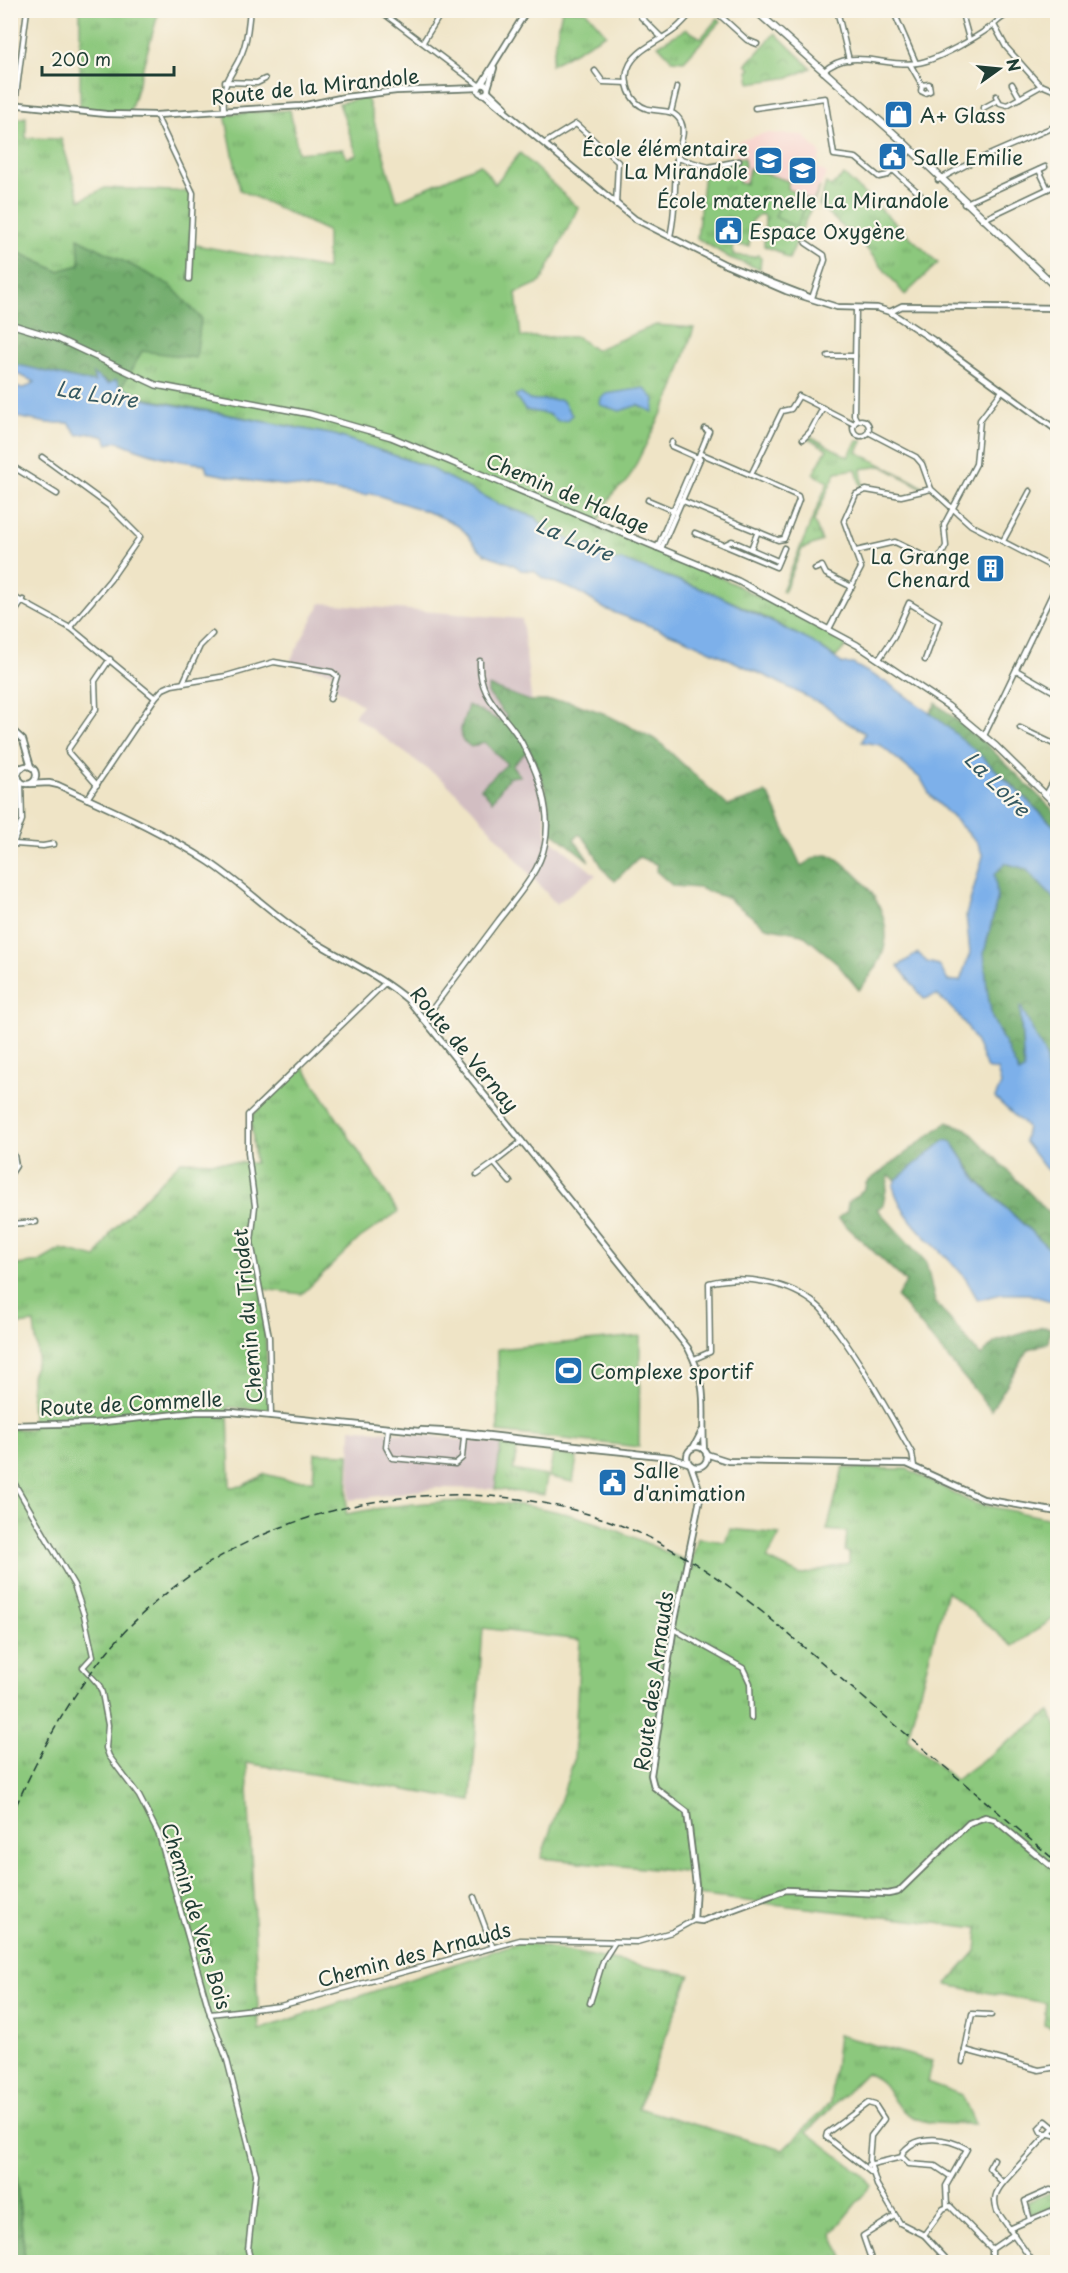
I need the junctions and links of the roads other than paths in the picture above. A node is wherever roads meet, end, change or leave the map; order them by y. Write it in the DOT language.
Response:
graph roads {
  1 [pos="27,10"];
  2 [pos="250,10"];
  3 [pos="379,10"];
  4 [pos="443,10"];
  5 [pos="527,10"];
  6 [pos="639,10"];
  7 [pos="694,10"];
  8 [pos="714,10"];
  9 [pos="757,10"];
  10 [pos="837,10"];
  11 [pos="893,10"];
  12 [pos="961,10"];
  13 [pos="1015,10"];
  14 [pos="994,25"];
  15 [pos="662,38"];
  16 [pos="969,39"];
  17 [pos="423,42"];
  18 [pos="757,44"];
  19 [pos="849,60"];
  20 [pos="910,63"];
  21 [pos="494,64"];
  22 [pos="916,64"];
  23 [pos="595,71"];
  24 [pos="823,71"];
  25 [pos="265,80"];
  26 [pos="225,82"];
  27 [pos="627,83"];
  28 [pos="1012,84"];
  29 [pos="922,85"];
  30 [pos="480,86"];
  31 [pos="1041,86"];
  32 [pos="677,87"];
  33 [pos="487,91"];
  34 [pos="1058,92"];
  35 [pos="1020,98"];
  36 [pos="13,104"];
  37 [pos="755,108"];
  38 [pos="983,108"];
  39 [pos="224,110"];
  40 [pos="670,112"];
  41 [pos="156,115"];
  42 [pos="1058,125"];
  43 [pos="544,143"];
  44 [pos="910,151"];
  45 [pos="677,158"];
  46 [pos="740,161"];
  47 [pos="1045,167"];
  48 [pos="893,170"];
  49 [pos="1039,170"];
  50 [pos="940,179"];
  51 [pos="1058,184"];
  52 [pos="1048,189"];
  53 [pos="920,194"];
  54 [pos="965,203"];
  55 [pos="616,205"];
  56 [pos="983,219"];
  57 [pos="670,236"];
  58 [pos="806,243"];
  59 [pos="189,279"];
  60 [pos="1058,290"];
  61 [pos="812,298"];
  62 [pos="1058,308"];
  63 [pos="856,309"];
  64 [pos="890,312"];
  65 [pos="10,324"];
  66 [pos="828,356"];
  67 [pos="855,356"];
  68 [pos="1002,391"];
  69 [pos="823,408"];
  70 [pos="856,422"];
  71 [pos="705,429"];
  72 [pos="1058,431"];
  73 [pos="868,432"];
  74 [pos="803,439"];
  75 [pos="672,442"];
  76 [pos="700,453"];
  77 [pos="42,457"];
  78 [pos="698,458"];
  79 [pos="10,465"];
  80 [pos="751,475"];
  81 [pos="932,489"];
  82 [pos="1030,491"];
  83 [pos="57,494"];
  84 [pos="648,500"];
  85 [pos="680,500"];
  86 [pos="953,508"];
  87 [pos="675,512"];
  88 [pos="758,531"];
  89 [pos="695,532"];
  90 [pos="1003,541"];
  91 [pos="724,545"];
  92 [pos="659,548"];
  93 [pos="784,548"];
  94 [pos="751,549"];
  95 [pos="856,551"];
  96 [pos="778,561"];
  97 [pos="815,569"];
  98 [pos="1058,570"];
  99 [pos="1058,582"];
  100 [pos="852,587"];
  101 [pos="10,595"];
  102 [pos="23,600"];
  103 [pos="10,619"];
  104 [pos="70,627"];
  105 [pos="828,629"];
  106 [pos="212,634"];
  107 [pos="110,659"];
  108 [pos="879,659"];
  109 [pos="925,660"];
  110 [pos="480,661"];
  111 [pos="1016,670"];
  112 [pos="183,683"];
  113 [pos="1058,694"];
  114 [pos="155,698"];
  115 [pos="330,699"];
  116 [pos="10,728"];
  117 [pos="1020,728"];
  118 [pos="984,736"];
  119 [pos="1058,746"];
  120 [pos="28,749"];
  121 [pos="10,766"];
  122 [pos="23,767"];
  123 [pos="31,767"];
  124 [pos="36,772"];
  125 [pos="1058,773"];
  126 [pos="20,780"];
  127 [pos="49,783"];
  128 [pos="29,784"];
  129 [pos="97,785"];
  130 [pos="22,794"];
  131 [pos="1046,795"];
  132 [pos="87,799"];
  133 [pos="1058,807"];
  134 [pos="15,844"];
  135 [pos="54,844"];
  136 [pos="10,852"];
  137 [pos="385,983"];
  138 [pos="424,1020"];
  139 [pos="522,1141"];
  140 [pos="14,1155"];
  141 [pos="494,1163"];
  142 [pos="11,1172"];
  143 [pos="477,1175"];
  144 [pos="510,1182"];
  145 [pos="36,1222"];
  146 [pos="10,1224"];
  147 [pos="694,1359"];
  148 [pos="271,1416"];
  149 [pos="10,1425"];
  150 [pos="388,1428"];
  151 [pos="396,1429"];
  152 [pos="702,1431"];
  153 [pos="464,1437"];
  154 [pos="693,1448"];
  155 [pos="705,1452"];
  156 [pos="634,1453"];
  157 [pos="687,1453"];
  158 [pos="670,1457"];
  159 [pos="718,1460"];
  160 [pos="690,1465"];
  161 [pos="702,1465"];
  162 [pos="914,1466"];
  163 [pos="10,1476"];
  164 [pos="699,1480"];
  165 [pos="1058,1512"];
  166 [pos="675,1630"];
  167 [pos="751,1718"];
  168 [pos="1058,1872"];
  169 [pos="474,1898"];
  170 [pos="694,1920"];
  171 [pos="615,1942"];
  172 [pos="493,1948"];
  173 [pos="590,2003"];
  174 [pos="210,2014"];
  175 [pos="991,2015"];
  176 [pos="965,2050"];
  177 [pos="963,2062"];
  178 [pos="1058,2067"];
  179 [pos="1056,2129"];
  180 [pos="1049,2132"];
  181 [pos="1058,2136"];
  182 [pos="902,2157"];
  183 [pos="994,2159"];
  184 [pos="870,2164"];
  185 [pos="863,2166"];
  186 [pos="873,2174"];
  187 [pos="950,2176"];
  188 [pos="1003,2183"];
  189 [pos="1058,2196"];
  190 [pos="946,2206"];
  191 [pos="1058,2208"];
  192 [pos="895,2216"];
  193 [pos="1030,2220"];
  194 [pos="1009,2229"];
  195 [pos="1014,2234"];
  196 [pos="924,2235"];
  197 [pos="992,2249"];
  198 [pos="251,2262"];
  199 [pos="872,2262"];
  200 [pos="949,2262"];
  201 [pos="992,2262"];
  202 [pos="1033,2262"];
  1 -- 36 [label="street"];
  2 -- 26 [label="street"];
  3 -- 17 [label="street"];
  4 -- 17 [label="street"];
  5 -- 21 [label="street"];
  6 -- 15 [label="street"];
  7 -- 15 [label="street"];
  8 -- 18 [label="street"];
  9 -- 24 [label="main road"];
  10 -- 19 [label="street"];
  11 -- 22 [label="street"];
  12 -- 16 [label="street"];
  13 -- 14 [label="street"];
  14 -- 16 [label="street"];
  14 -- 31 [label="street"];
  15 -- 27 [label="street"];
  16 -- 22 [label="street"];
  17 -- 30 [label="street"];
  19 -- 20 [label="street"];
  19 -- 24 [label="street"];
  20 -- 22 [label="street"];
  20 -- 29 [label="street"];
  21 -- 30 [label="street"];
  21 -- 33 [label="street"];
  23 -- 27 [label="street"];
  24 -- 44 [label="main road"];
  25 -- 26 [label="street"];
  26 -- 39 [label="street"];
  27 -- 40 [label="street"];
  28 -- 35 [label="street"];
  30 -- 33 [label="street"];
  30 -- 33 [label="street"];
  30 -- 39 [label="street, Route de la Mirandole"];
  31 -- 34 [label="street"];
  31 -- 35 [label="street"];
  32 -- 40 [label="street"];
  33 -- 43 [label="street"];
  35 -- 38 [label="street"];
  36 -- 41 [label="street, Route de la Mirandole"];
  37 -- 48 [label="street"];
  39 -- 41 [label="street, Route de la Mirandole"];
  40 -- 45 [label="street"];
  41 -- 59 [label="street"];
  42 -- 50 [label="street"];
  43 -- 55 [label="street"];
  43 -- 55 [label="street"];
  44 -- 48 [label="street"];
  44 -- 50 [label="main road"];
  45 -- 46 [label="street"];
  45 -- 57 [label="street"];
  47 -- 49 [label="street"];
  48 -- 53 [label="street"];
  49 -- 52 [label="street"];
  49 -- 54 [label="street"];
  50 -- 54 [label="main road"];
  51 -- 52 [label="street"];
  52 -- 56 [label="street"];
  54 -- 56 [label="main road"];
  55 -- 57 [label="street"];
  56 -- 60 [label="main road"];
  57 -- 61 [label="street"];
  58 -- 61 [label="street"];
  61 -- 63 [label="street"];
  62 -- 64 [label="street"];
  63 -- 64 [label="street"];
  63 -- 67 [label="street"];
  64 -- 68 [label="street"];
  65 -- 92 [label="main road, Chemin de Halage"];
  66 -- 67 [label="street"];
  67 -- 70 [label="street"];
  68 -- 72 [label="street"];
  68 -- 86 [label="street"];
  69 -- 70 [label="street"];
  69 -- 74 [label="street"];
  69 -- 80 [label="street"];
  70 -- 73 [label="street"];
  70 -- 73 [label="street"];
  71 -- 76 [label="street"];
  73 -- 81 [label="street"];
  75 -- 78 [label="street"];
  76 -- 78 [label="street"];
  76 -- 80 [label="street"];
  77 -- 104 [label="street"];
  78 -- 85 [label="street"];
  79 -- 83 [label="street"];
  80 -- 88 [label="street"];
  81 -- 86 [label="street"];
  81 -- 95 [label="street"];
  82 -- 90 [label="street"];
  84 -- 87 [label="street"];
  85 -- 87 [label="street"];
  85 -- 88 [label="street"];
  86 -- 90 [label="street"];
  86 -- 95 [label="street"];
  87 -- 92 [label="street"];
  88 -- 94 [label="street"];
  89 -- 91 [label="street"];
  90 -- 98 [label="street"];
  91 -- 94 [label="street"];
  91 -- 96 [label="street"];
  92 -- 105 [label="main road, Chemin de Halage"];
  93 -- 96 [label="street"];
  94 -- 96 [label="street"];
  95 -- 100 [label="street"];
  97 -- 100 [label="street"];
  99 -- 111 [label="street"];
  100 -- 105 [label="street"];
  101 -- 102 [label="street"];
  102 -- 103 [label="street"];
  102 -- 104 [label="street"];
  104 -- 107 [label="street"];
  105 -- 108 [label="main road, Chemin de Halage"];
  106 -- 112 [label="street"];
  107 -- 114 [label="street"];
  107 -- 129 [label="street"];
  108 -- 109 [label="street"];
  108 -- 118 [label="main road, Chemin de Halage"];
  110 -- 138 [label="street"];
  111 -- 113 [label="street"];
  111 -- 118 [label="street"];
  112 -- 114 [label="street"];
  112 -- 115 [label="street"];
  114 -- 129 [label="street"];
  116 -- 120 [label="street"];
  117 -- 119 [label="street"];
  118 -- 131 [label="main road, Chemin de Halage"];
  120 -- 122 [label="street"];
  120 -- 123 [label="street"];
  121 -- 122 [label="street"];
  121 -- 126 [label="street"];
  122 -- 123 [label="street"];
  122 -- 126 [label="street"];
  123 -- 124 [label="street"];
  124 -- 127 [label="street, Route de Vernay"];
  124 -- 128 [label="street"];
  125 -- 131 [label="street"];
  126 -- 128 [label="street"];
  126 -- 130 [label="street"];
  127 -- 128 [label="street, Route de Vernay"];
  127 -- 132 [label="street, Route de Vernay"];
  128 -- 130 [label="street"];
  129 -- 132 [label="street"];
  130 -- 134 [label="street"];
  131 -- 133 [label="main road, Chemin de Halage"];
  132 -- 137 [label="street, Route de Vernay"];
  134 -- 135 [label="street"];
  134 -- 136 [label="street"];
  137 -- 138 [label="street, Route de Vernay"];
  137 -- 148 [label="street, Chemin du Triodet"];
  138 -- 139 [label="street, Route de Vernay"];
  139 -- 141 [label="street"];
  139 -- 147 [label="street, Route de Vernay"];
  140 -- 142 [label="street"];
  141 -- 143 [label="street"];
  141 -- 144 [label="street"];
  145 -- 146 [label="street"];
  147 -- 152 [label="street, Route de Vernay"];
  147 -- 162 [label="street"];
  148 -- 149 [label="street, Route de Commelle"];
  148 -- 150 [label="street, Route de Commelle"];
  150 -- 151 [label="street, Route de Commelle"];
  150 -- 153 [label="street"];
  151 -- 153 [label="street, Route de Commelle"];
  151 -- 156 [label="street, Route de Commelle"];
  152 -- 154 [label="street, Route de Vernay"];
  152 -- 155 [label="street, Route de Vernay"];
  153 -- 156 [label="street, Route de Commelle"];
  154 -- 155 [label="street"];
  154 -- 157 [label="street"];
  155 -- 159 [label="street"];
  155 -- 161 [label="street, Route de Vernay"];
  156 -- 158 [label="street, Route de Commelle"];
  157 -- 158 [label="street, Route de Commelle"];
  157 -- 160 [label="street"];
  158 -- 160 [label="street, Route de Commelle"];
  159 -- 161 [label="street"];
  159 -- 162 [label="street"];
  160 -- 161 [label="street, Route de Commelle"];
  160 -- 164 [label="street, Route des Arnauds"];
  161 -- 164 [label="street, Route des Arnauds"];
  162 -- 165 [label="street"];
  163 -- 174 [label="street, Chemin de Vers Bois"];
  164 -- 166 [label="street, Route des Arnauds"];
  166 -- 167 [label="street"];
  166 -- 170 [label="street, Route des Arnauds"];
  168 -- 170 [label="street"];
  169 -- 172 [label="street"];
  170 -- 171 [label="street, Chemin des Arnauds"];
  171 -- 172 [label="street, Chemin des Arnauds"];
  171 -- 173 [label="street"];
  172 -- 174 [label="street, Chemin des Arnauds"];
  174 -- 198 [label="street, Chemin de Vers Bois"];
  175 -- 176 [label="street"];
  176 -- 177 [label="street"];
  176 -- 178 [label="street"];
  179 -- 180 [label="street"];
  179 -- 180 [label="street"];
  180 -- 181 [label="street"];
  180 -- 188 [label="street"];
  182 -- 184 [label="street"];
  182 -- 187 [label="street"];
  182 -- 187 [label="street"];
  183 -- 188 [label="street"];
  184 -- 185 [label="street"];
  184 -- 185 [label="street"];
  184 -- 186 [label="street"];
  185 -- 186 [label="street"];
  186 -- 192 [label="street"];
  187 -- 190 [label="street"];
  188 -- 194 [label="street"];
  189 -- 193 [label="street"];
  190 -- 196 [label="street"];
  190 -- 197 [label="street"];
  191 -- 193 [label="street"];
  192 -- 196 [label="street"];
  192 -- 199 [label="street"];
  193 -- 194 [label="street"];
  194 -- 195 [label="street"];
  195 -- 197 [label="street"];
  195 -- 202 [label="street"];
  196 -- 200 [label="street"];
  197 -- 201 [label="street"];
}
